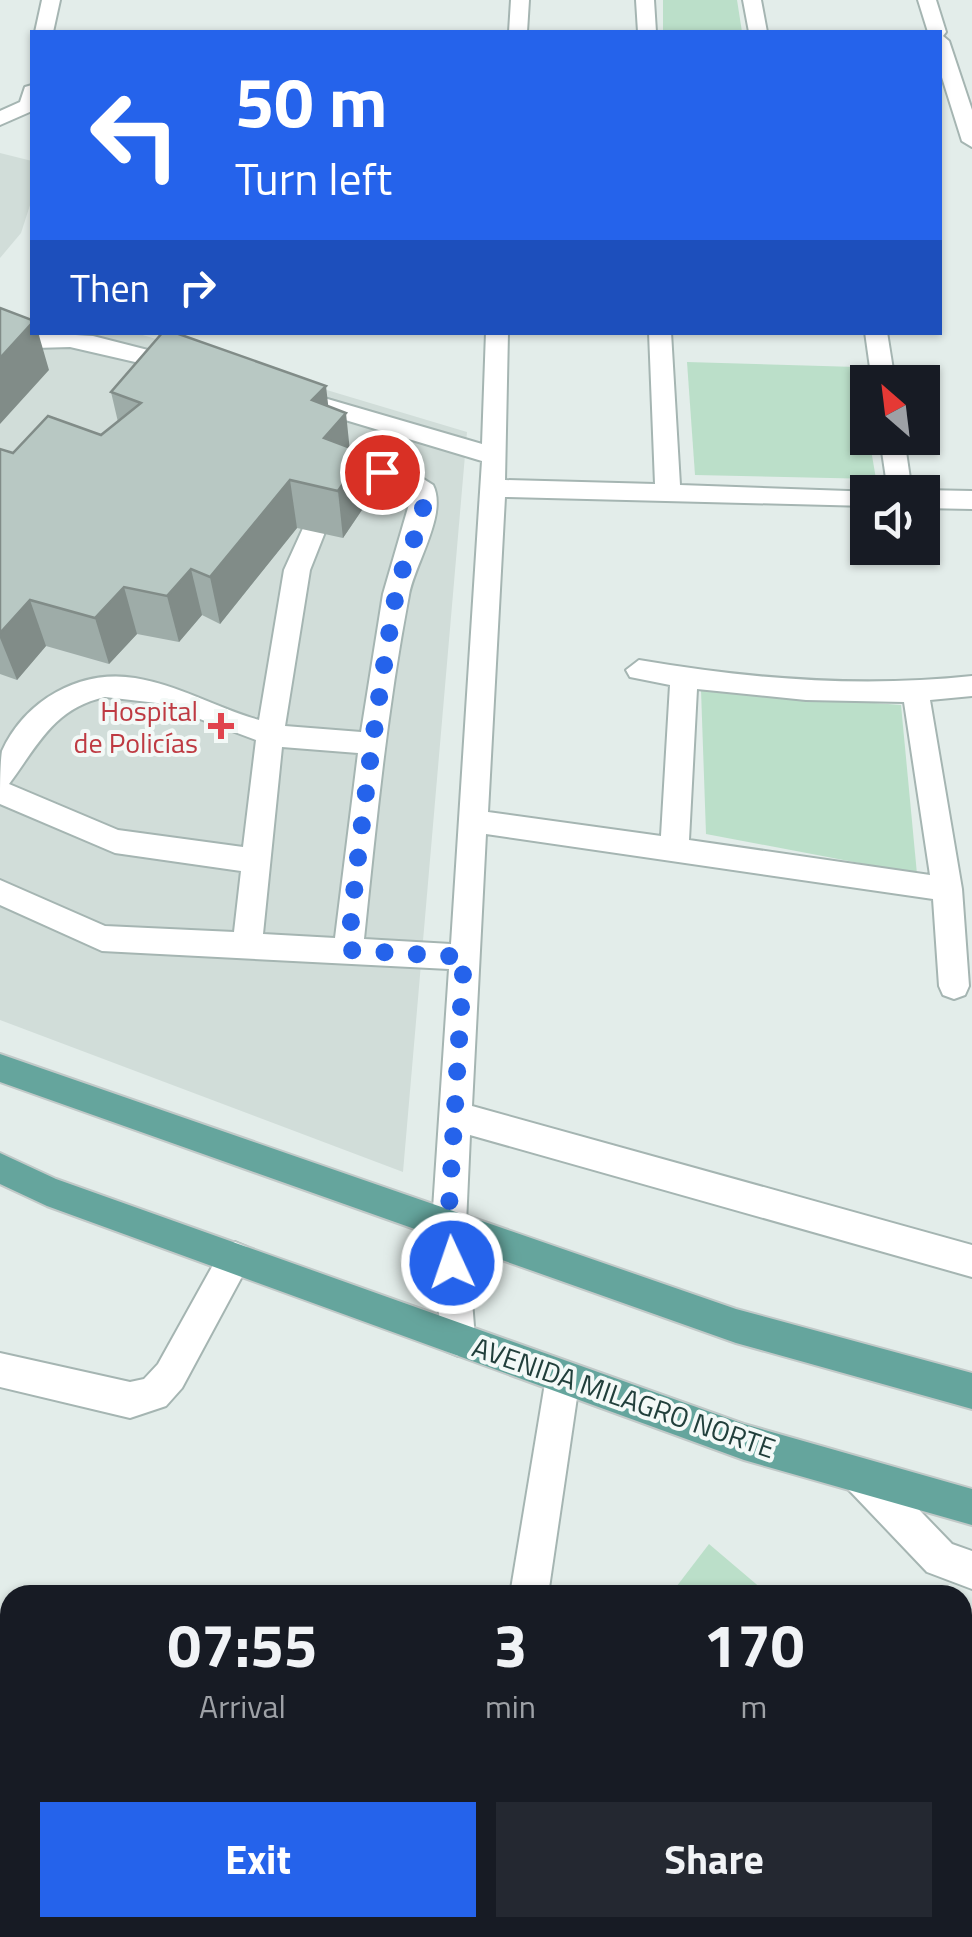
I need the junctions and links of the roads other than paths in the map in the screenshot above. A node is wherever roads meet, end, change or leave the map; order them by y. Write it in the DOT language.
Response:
graph roads {
  1 [pos="51,0"];
  2 [pos="520,0"];
  3 [pos="645,0"];
  4 [pos="752,0"];
  5 [pos="927,0"];
  6 [pos="44,30"];
  7 [pos="518,30"];
  8 [pos="646,30"];
  9 [pos="758,30"];
  10 [pos="936,30"];
  11 [pos="942,47"];
  12 [pos="30,106"];
  13 [pos="0,119"];
  14 [pos="972,141"];
  15 [pos="497,335"];
  16 [pos="660,335"];
  17 [pos="876,335"];
  18 [pos="0,342"];
  19 [pos="881,365"];
  20 [pos="202,371"];
  21 [pos="279,393"];
  22 [pos="494,456"];
  23 [pos="492,488"];
  24 [pos="345,492"];
  25 [pos="668,496"];
  26 [pos="850,498"];
  27 [pos="940,499"];
  28 [pos="972,500"];
  29 [pos="313,532"];
  30 [pos="639,670"];
  31 [pos="684,678"];
  32 [pos="972,686"];
  33 [pos="916,694"];
  34 [pos="270,734"];
  35 [pos="370,742"];
  36 [pos="0,776"];
  37 [pos="0,792"];
  38 [pos="472,820"];
  39 [pos="674,849"];
  40 [pos="256,861"];
  41 [pos="947,890"];
  42 [pos="0,892"];
  43 [pos="247,946"];
  44 [pos="348,950"];
  45 [pos="464,957"];
  46 [pos="954,986"];
  47 [pos="0,1068"];
  48 [pos="455,1116"];
  49 [pos="0,1168"];
  50 [pos="448,1224"];
  51 [pos="235,1258"];
  52 [pos="972,1261"];
  53 [pos="458,1339"];
  54 [pos="0,1370"];
  55 [pos="563,1377"];
  56 [pos="972,1391"];
  57 [pos="861,1476"];
  58 [pos="972,1507"];
  59 [pos="972,1570"];
  60 [pos="531,1585"];
  1 -- 6 [label="street"];
  2 -- 7 [label="street"];
  3 -- 8 [label="street"];
  4 -- 9 [label="street"];
  5 -- 10 [label="street"];
  11 -- 14 [label="street"];
  12 -- 13 [label="street"];
  15 -- 22 [label="street"];
  16 -- 25 [label="street"];
  17 -- 19 [label="street"];
  18 -- 20 [label="street"];
  21 -- 22 [label="street"];
  22 -- 23 [label="street"];
  23 -- 25 [label="street"];
  23 -- 38 [label="street"];
  24 -- 35 [label="street"];
  25 -- 26 [label="street"];
  27 -- 28 [label="street"];
  29 -- 34 [label="street"];
  30 -- 31 [label="street"];
  31 -- 33 [label="street"];
  31 -- 39 [label="street"];
  32 -- 33 [label="street"];
  33 -- 41 [label="street"];
  34 -- 35 [label="street"];
  34 -- 36 [label="street"];
  34 -- 40 [label="street"];
  35 -- 44 [label="street"];
  37 -- 40 [label="street"];
  38 -- 39 [label="street"];
  38 -- 45 [label="street"];
  39 -- 41 [label="street"];
  40 -- 43 [label="street"];
  41 -- 46 [label="street"];
  42 -- 43 [label="street"];
  43 -- 44 [label="street"];
  44 -- 45 [label="street"];
  45 -- 48 [label="street"];
  47 -- 50 [label="main road"];
  48 -- 50 [label="street"];
  48 -- 52 [label="street"];
  49 -- 51 [label="main road, AVENIDA MILAGRO NORTE"];
  50 -- 53 [label="street"];
  50 -- 56 [label="main road"];
  51 -- 53 [label="main road, AVENIDA MILAGRO NORTE"];
  51 -- 54 [label="street"];
  53 -- 55 [label="main road, AVENIDA MILAGRO NORTE"];
  55 -- 57 [label="main road, AVENIDA MILAGRO NORTE"];
  55 -- 60 [label="street"];
  57 -- 58 [label="main road, AVENIDA MILAGRO NORTE"];
  57 -- 59 [label="street"];
}
